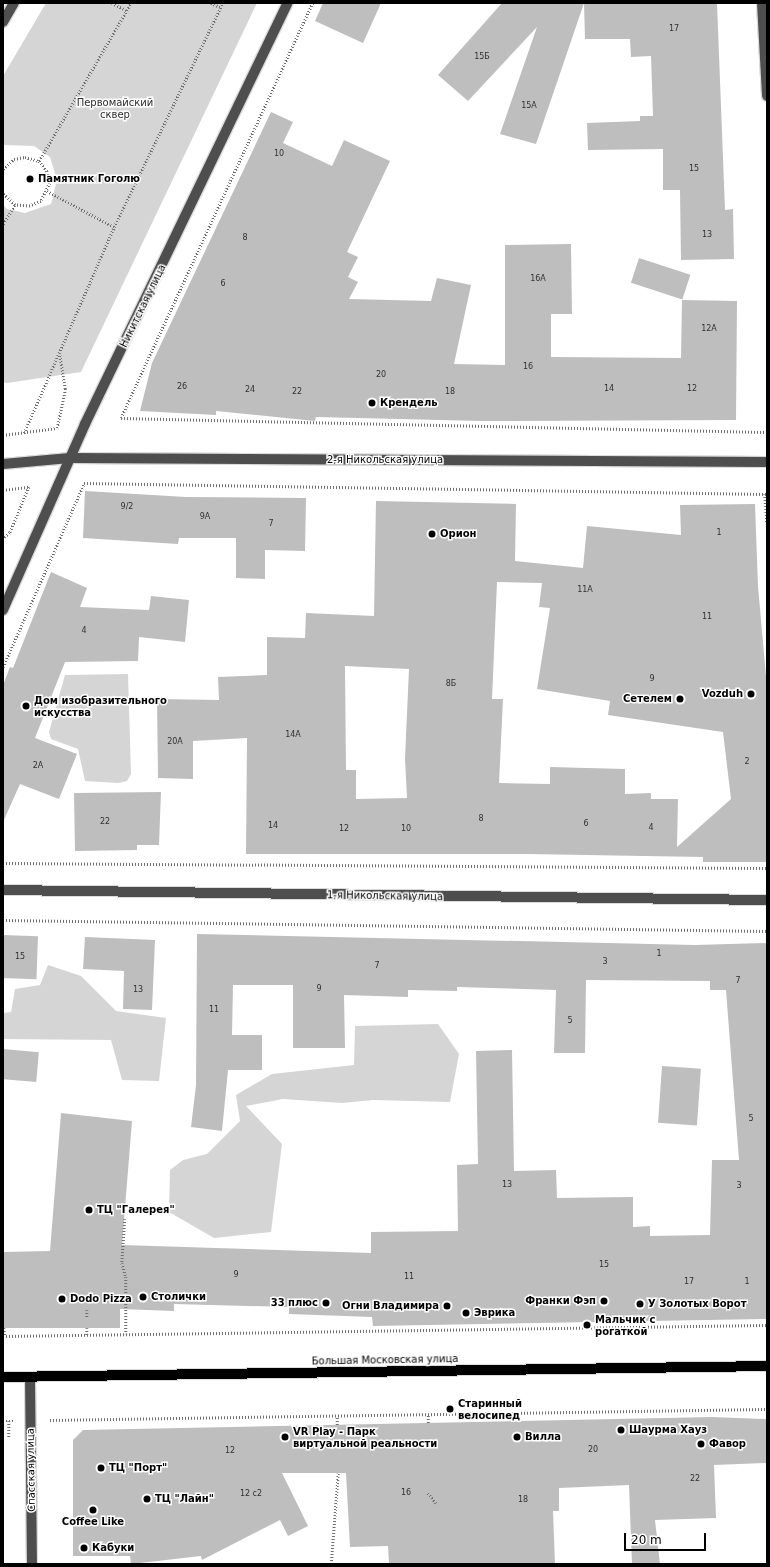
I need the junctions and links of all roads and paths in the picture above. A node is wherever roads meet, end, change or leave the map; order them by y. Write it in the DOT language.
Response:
graph roads {
  1 [pos="14,3"];
  2 [pos="112,3"];
  3 [pos="131,3"];
  4 [pos="211,3"];
  5 [pos="223,3"];
  6 [pos="288,3"];
  7 [pos="314,3"];
  8 [pos="762,3"];
  9 [pos="220,7"];
  10 [pos="126,10"];
  11 [pos="3,22"];
  12 [pos="767,96"];
  13 [pos="39,161"];
  14 [pos="3,167"];
  15 [pos="47,191"];
  16 [pos="3,194"];
  17 [pos="15,205"];
  18 [pos="3,224"];
  19 [pos="114,227"];
  20 [pos="59,353"];
  21 [pos="767,432"];
  22 [pos="24,433"];
  23 [pos="3,435"];
  24 [pos="70,458"];
  25 [pos="767,462"];
  26 [pos="3,464"];
  27 [pos="3,490"];
  28 [pos="766,494"];
  29 [pos="767,523"];
  30 [pos="3,538"];
  31 [pos="3,610"];
  32 [pos="3,667"];
  33 [pos="3,863"];
  34 [pos="767,868"];
  35 [pos="3,890"];
  36 [pos="767,900"];
  37 [pos="3,920"];
  38 [pos="767,931"];
  39 [pos="125,1219"];
  40 [pos="87,1310"];
  41 [pos="87,1317"];
  42 [pos="767,1325"];
  43 [pos="4,1328"];
  44 [pos="87,1328"];
  45 [pos="126,1334"];
  46 [pos="87,1335"];
  47 [pos="4,1336"];
  48 [pos="767,1366"];
  49 [pos="3,1377"];
  50 [pos="30,1377"];
  51 [pos="767,1409"];
  52 [pos="428,1415"];
  53 [pos="338,1417"];
  54 [pos="30,1420"];
  55 [pos="3,1421"];
  56 [pos="428,1423"];
  57 [pos="338,1425"];
  58 [pos="338,1473"];
  59 [pos="428,1493"];
  60 [pos="436,1503"];
  61 [pos="32,1564"];
  62 [pos="331,1564"];
  1 -- 11 [label="street"];
  2 -- 10 [label="path"];
  3 -- 10 [label="path"];
  4 -- 9 [label="path"];
  5 -- 9 [label="path"];
  6 -- 24 [label="street, Никитская улица"];
  7 -- 21 [label="path"];
  8 -- 12 [label="street"];
  9 -- 19 [label="path"];
  10 -- 13 [label="path"];
  13 -- 14 [label="path"];
  13 -- 15 [label="path"];
  15 -- 17 [label="path"];
  15 -- 19 [label="path"];
  16 -- 17 [label="path"];
  17 -- 18 [label="path"];
  19 -- 20 [label="path"];
  20 -- 22 [label="path"];
  20 -- 22 [label="path"];
  22 -- 23 [label="path"];
  24 -- 25 [label="street, 2-я Никольская улица"];
  24 -- 26 [label="street, 2-я Никольская улица"];
  24 -- 31 [label="street, Никитская улица"];
  27 -- 30 [label="path"];
  28 -- 29 [label="path"];
  28 -- 32 [label="path"];
  33 -- 34 [label="path"];
  35 -- 36 [label="street, 1-я Никольская улица"];
  37 -- 38 [label="path"];
  39 -- 45 [label="path"];
  40 -- 41 [label="path"];
  42 -- 45 [label="path"];
  43 -- 47 [label="path"];
  44 -- 46 [label="path"];
  45 -- 46 [label="path"];
  46 -- 47 [label="path"];
  48 -- 50 [label="main road, Большая Московская улица"];
  49 -- 50 [label="main road, Большая Московская улица"];
  50 -- 54 [label="street, Спасская улица"];
  51 -- 52 [label="path"];
  52 -- 53 [label="path"];
  52 -- 56 [label="path"];
  53 -- 54 [label="path"];
  53 -- 57 [label="path"];
  54 -- 55 [label="path"];
  54 -- 61 [label="street, Спасская улица"];
  58 -- 62 [label="path"];
  59 -- 60 [label="path"];
}
